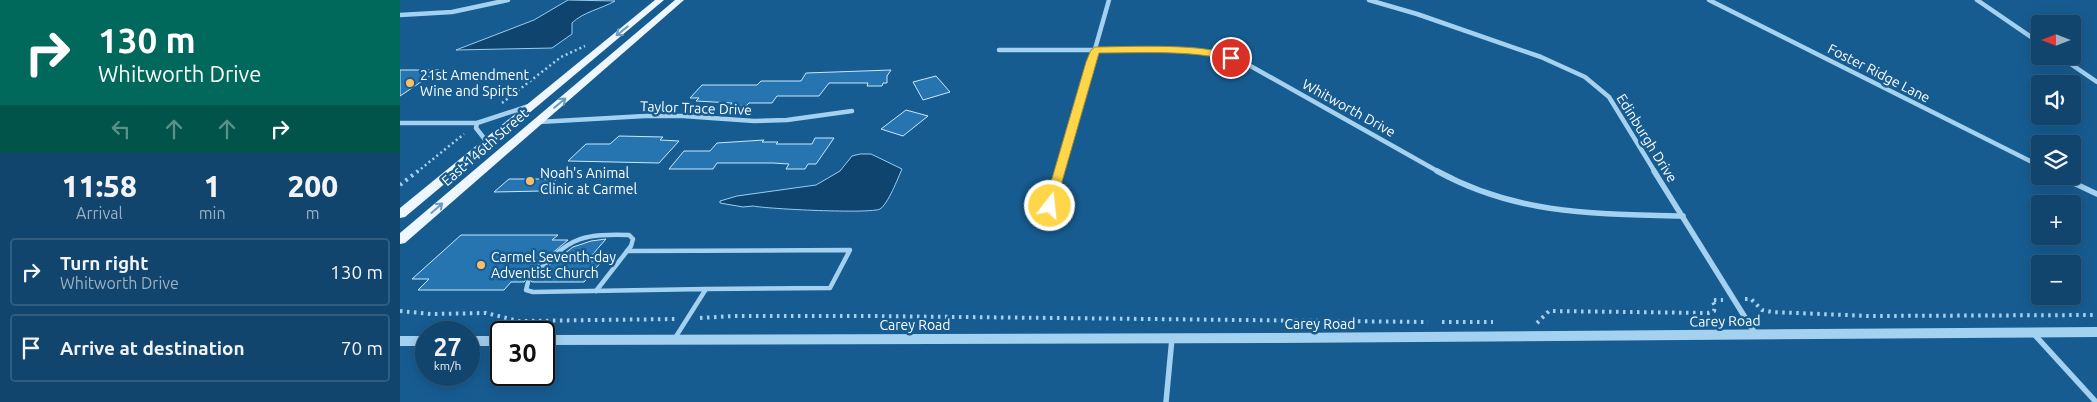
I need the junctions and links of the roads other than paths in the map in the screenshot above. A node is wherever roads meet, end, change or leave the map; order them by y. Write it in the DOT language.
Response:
graph roads {
  1 [pos="508,0"];
  2 [pos="660,0"];
  3 [pos="680,0"];
  4 [pos="1109,0"];
  5 [pos="1369,0"];
  6 [pos="1709,0"];
  7 [pos="1977,0"];
  8 [pos="400,15"];
  9 [pos="2031,37"];
  10 [pos="999,50"];
  11 [pos="1095,50"];
  12 [pos="2072,65"];
  13 [pos="2097,82"];
  14 [pos="533,104"];
  15 [pos="852,111"];
  16 [pos="538,122"];
  17 [pos="400,123"];
  18 [pos="476,123"];
  19 [pos="487,142"];
  20 [pos="2031,161"];
  21 [pos="2078,185"];
  22 [pos="2097,194"];
  23 [pos="1050,206"];
  24 [pos="400,214"];
  25 [pos="1683,216"];
  26 [pos="400,240"];
  27 [pos="627,251"];
  28 [pos="540,268"];
  29 [pos="528,282"];
  30 [pos="706,289"];
  31 [pos="596,291"];
  32 [pos="2097,332"];
  33 [pos="2033,333"];
  34 [pos="1756,335"];
  35 [pos="1172,338"];
  36 [pos="555,340"];
  37 [pos="674,340"];
  38 [pos="400,341"];
  39 [pos="415,341"];
  40 [pos="1166,402"];
  41 [pos="2096,402"];
  1 -- 8 [label="street"];
  2 -- 14 [label="main road, East 146th Street, one-way"];
  16 -- 3 [label="main road, East 146th Street, one-way"];
  4 -- 11 [label="street"];
  5 -- 25 [label="street, Edinburgh Drive"];
  6 -- 20 [label="street, Foster Ridge Lane"];
  7 -- 9 [label="street"];
  10 -- 11 [label="street, Whitworth Drive"];
  11 -- 23 [label="street"];
  11 -- 25 [label="street, Whitworth Drive"];
  12 -- 13 [label="street"];
  14 -- 18 [label="street"];
  14 -- 19 [label="main road, East 146th Street"];
  15 -- 16 [label="street, Taylor Trace Drive"];
  26 -- 16 [label="main road, East 146th Street, one-way"];
  17 -- 18 [label="street"];
  18 -- 19 [label="street"];
  19 -- 24 [label="main road, East 146th Street"];
  21 -- 22 [label="street"];
  25 -- 34 [label="street, Edinburgh Drive"];
  27 -- 28 [label="lane"];
  27 -- 30 [label="lane"];
  27 -- 31 [label="lane"];
  29 -- 31 [label="lane"];
  30 -- 31 [label="lane"];
  30 -- 37 [label="lane"];
  32 -- 33 [label="street, Carey Road"];
  33 -- 34 [label="street, Carey Road"];
  33 -- 41 [label="street"];
  34 -- 35 [label="street, Carey Road"];
  35 -- 37 [label="street, Carey Road"];
  35 -- 40 [label="street"];
  36 -- 37 [label="street, Carey Road"];
  38 -- 39 [label="street"];
}
